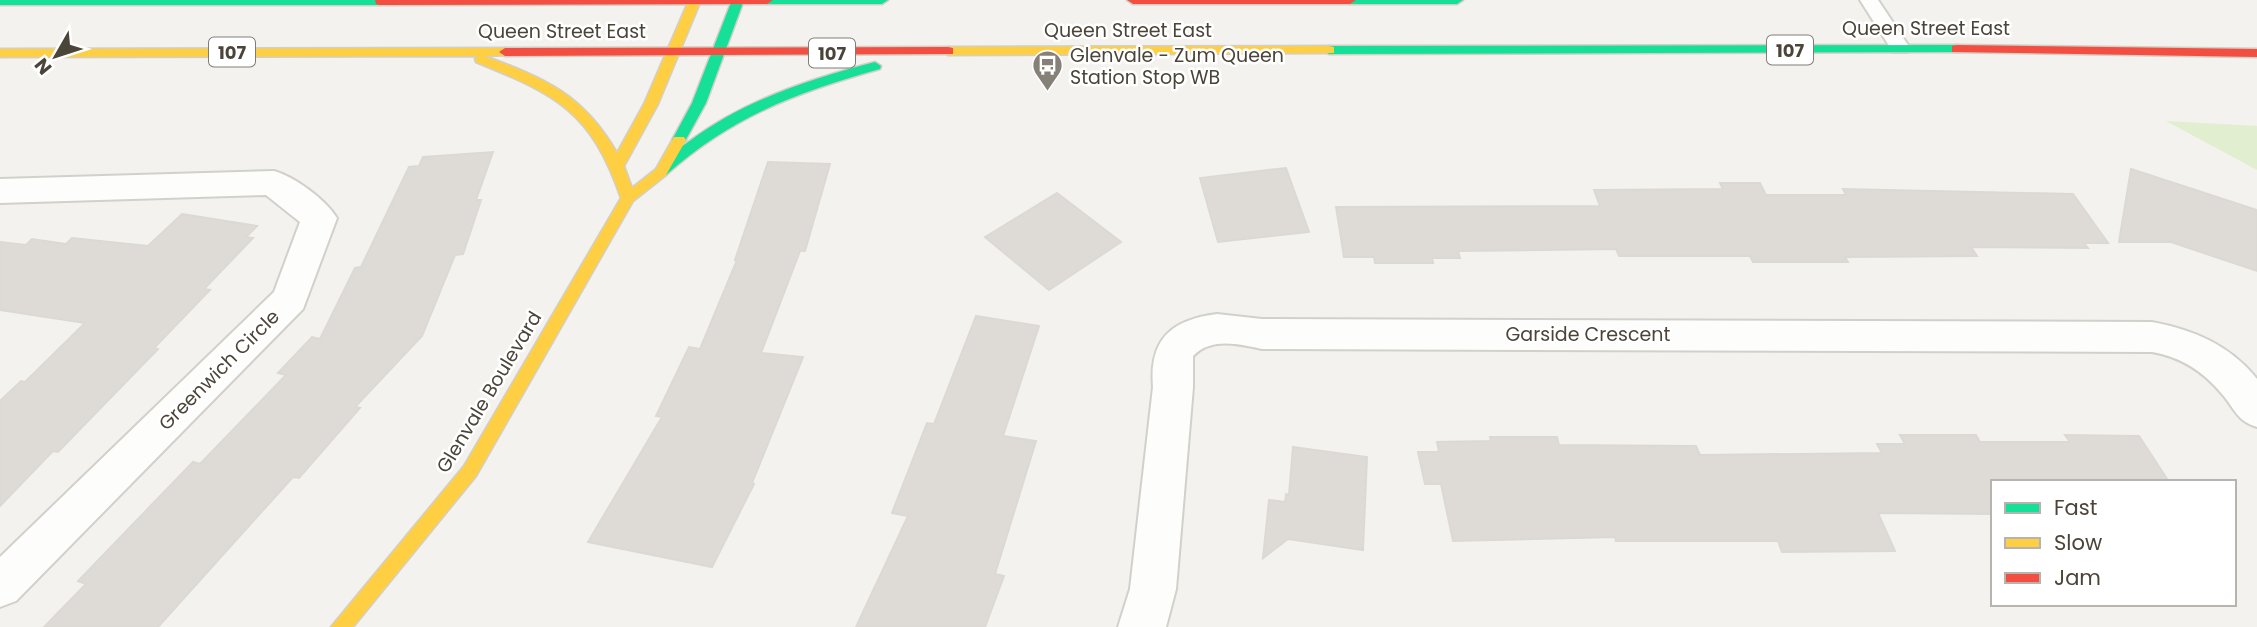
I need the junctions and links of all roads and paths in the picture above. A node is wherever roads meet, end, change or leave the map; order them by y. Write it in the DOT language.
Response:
graph roads {
  1 [pos="501,0"];
  2 [pos="695,0"];
  3 [pos="738,0"];
  4 [pos="882,0"];
  5 [pos="1133,0"];
  6 [pos="1457,0"];
  7 [pos="1869,0"];
  8 [pos="0,1"];
  9 [pos="1900,48"];
  10 [pos="463,51"];
  11 [pos="947,52"];
  12 [pos="0,53"];
  13 [pos="672,53"];
  14 [pos="718,53"];
  15 [pos="2257,53"];
  16 [pos="617,166"];
  17 [pos="661,172"];
  18 [pos="0,191"];
  19 [pos="628,198"];
  20 [pos="2257,411"];
  21 [pos="0,587"];
  22 [pos="341,627"];
  23 [pos="1142,627"];
  1 -- 2 [label="main road, Queen Street East"];
  1 -- 8 [label="main road, Queen Street East"];
  2 -- 3 [label="main road, Queen Street East"];
  2 -- 13 [label="main road"];
  3 -- 4 [label="main road, Queen Street East"];
  3 -- 14 [label="main road, Glenvale Boulevard"];
  5 -- 6 [label="main road, Queen Street East"];
  7 -- 9 [label="lane"];
  9 -- 11 [label="main road, Queen Street East / 107"];
  9 -- 15 [label="main road, Queen Street East / 107"];
  10 -- 12 [label="main road, Queen Street East / 107"];
  10 -- 13 [label="main road, Queen Street East / 107"];
  10 -- 16 [label="main road"];
  11 -- 14 [label="main road, Queen Street East / 107"];
  11 -- 17 [label="main road"];
  13 -- 14 [label="main road, Queen Street East / 107"];
  13 -- 16 [label="main road"];
  14 -- 17 [label="main road, Glenvale Boulevard"];
  16 -- 19 [label="main road"];
  17 -- 19 [label="main road, Glenvale Boulevard"];
  18 -- 21 [label="street, Greenwich Circle"];
  19 -- 22 [label="main road, Glenvale Boulevard"];
  20 -- 23 [label="street, Garside Crescent"];
}
